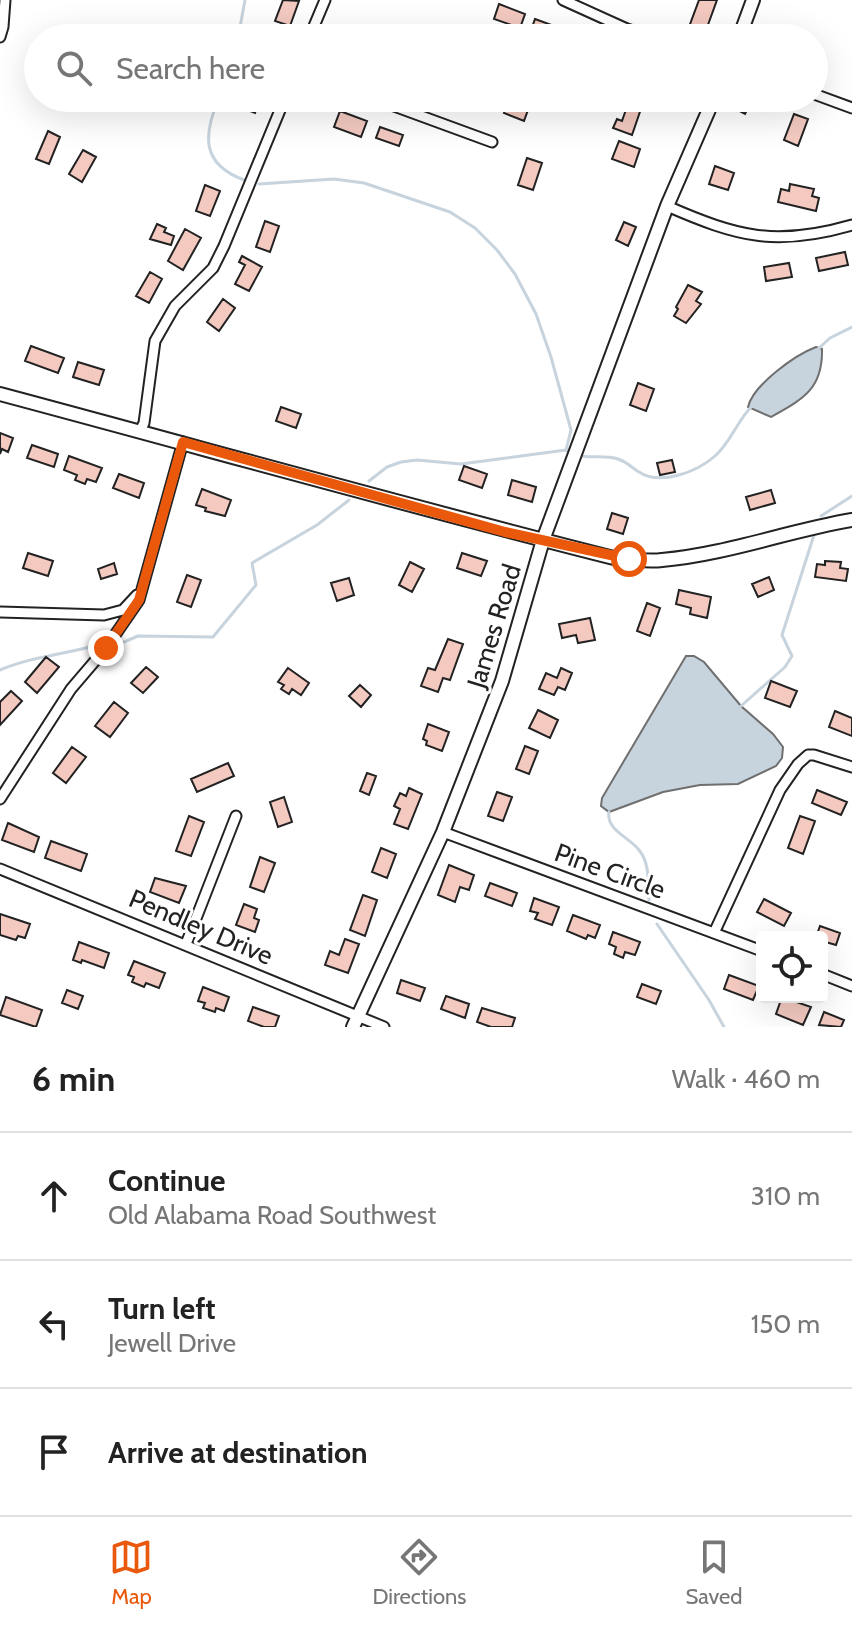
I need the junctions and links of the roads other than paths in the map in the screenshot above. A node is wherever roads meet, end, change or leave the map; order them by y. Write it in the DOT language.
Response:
graph roads {
  1 [pos="5,0"];
  2 [pos="325,0"];
  3 [pos="563,0"];
  4 [pos="753,0"];
  5 [pos="315,24"];
  6 [pos="616,24"];
  7 [pos="744,24"];
  8 [pos="0,37"];
  9 [pos="828,99"];
  10 [pos="852,108"];
  11 [pos="279,112"];
  12 [pos="410,112"];
  13 [pos="708,112"];
  14 [pos="492,142"];
  15 [pos="667,206"];
  16 [pos="852,225"];
  17 [pos="0,394"];
  18 [pos="140,431"];
  19 [pos="183,442"];
  20 [pos="852,520"];
  21 [pos="543,540"];
  22 [pos="141,591"];
  23 [pos="0,612"];
  24 [pos="852,767"];
  25 [pos="0,799"];
  26 [pos="236,816"];
  27 [pos="443,832"];
  28 [pos="0,869"];
  29 [pos="714,933"];
  30 [pos="186,944"];
  31 [pos="756,949"];
  32 [pos="828,976"];
  33 [pos="852,986"];
  34 [pos="355,1022"];
  35 [pos="384,1027"];
  1 -- 8 [label="street"];
  2 -- 5 [label="street"];
  3 -- 6 [label="street"];
  4 -- 7 [label="street"];
  9 -- 10 [label="street"];
  11 -- 18 [label="street"];
  12 -- 14 [label="street"];
  13 -- 15 [label="street, James Road"];
  15 -- 16 [label="street"];
  15 -- 21 [label="street, James Road"];
  17 -- 18 [label="street"];
  18 -- 19 [label="street"];
  19 -- 21 [label="street"];
  19 -- 22 [label="street"];
  20 -- 21 [label="street"];
  21 -- 27 [label="street, James Road"];
  22 -- 23 [label="street"];
  22 -- 25 [label="street"];
  24 -- 29 [label="street"];
  26 -- 30 [label="street"];
  27 -- 29 [label="street, Pine Circle"];
  27 -- 34 [label="street, James Road"];
  28 -- 30 [label="street, Pendley Drive"];
  29 -- 31 [label="street, Pine Circle"];
  30 -- 34 [label="street, Pendley Drive"];
  32 -- 33 [label="street"];
  34 -- 35 [label="street, Pendley Drive"];
}
